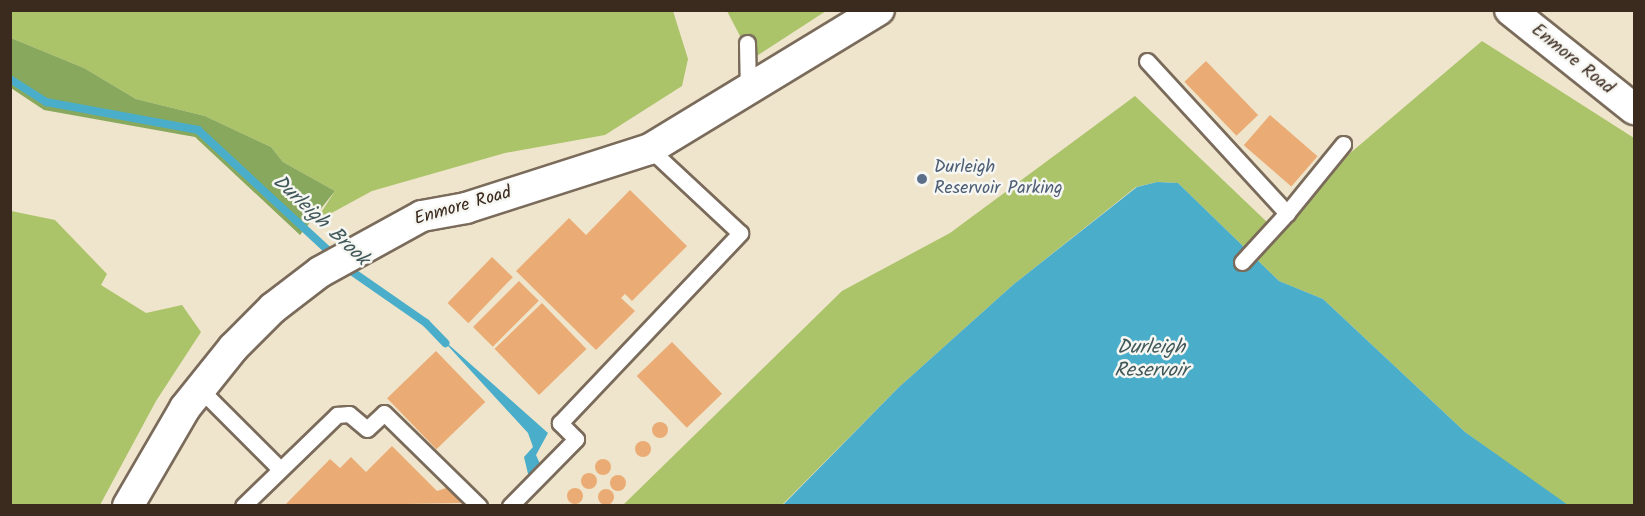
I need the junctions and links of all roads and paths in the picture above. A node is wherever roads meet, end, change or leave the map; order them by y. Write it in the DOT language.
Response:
graph roads {
  1 [pos="879,10"];
  2 [pos="1510,10"];
  3 [pos="747,43"];
  4 [pos="1147,61"];
  5 [pos="748,92"];
  6 [pos="1635,109"];
  7 [pos="1343,144"];
  8 [pos="650,149"];
  9 [pos="1287,213"];
  10 [pos="1242,262"];
  11 [pos="200,389"];
  12 [pos="280,469"];
  13 [pos="128,506"];
  14 [pos="243,506"];
  15 [pos="479,506"];
  16 [pos="510,506"];
  1 -- 5 [label="street, Enmore Road"];
  2 -- 6 [label="street, Enmore Road"];
  3 -- 5 [label="lane"];
  4 -- 9 [label="lane"];
  5 -- 8 [label="street, Enmore Road"];
  7 -- 9 [label="lane"];
  8 -- 11 [label="street, Enmore Road"];
  8 -- 16 [label="lane"];
  9 -- 10 [label="lane"];
  11 -- 12 [label="lane"];
  11 -- 13 [label="street, Enmore Road"];
  12 -- 14 [label="lane"];
  12 -- 15 [label="lane"];
}
